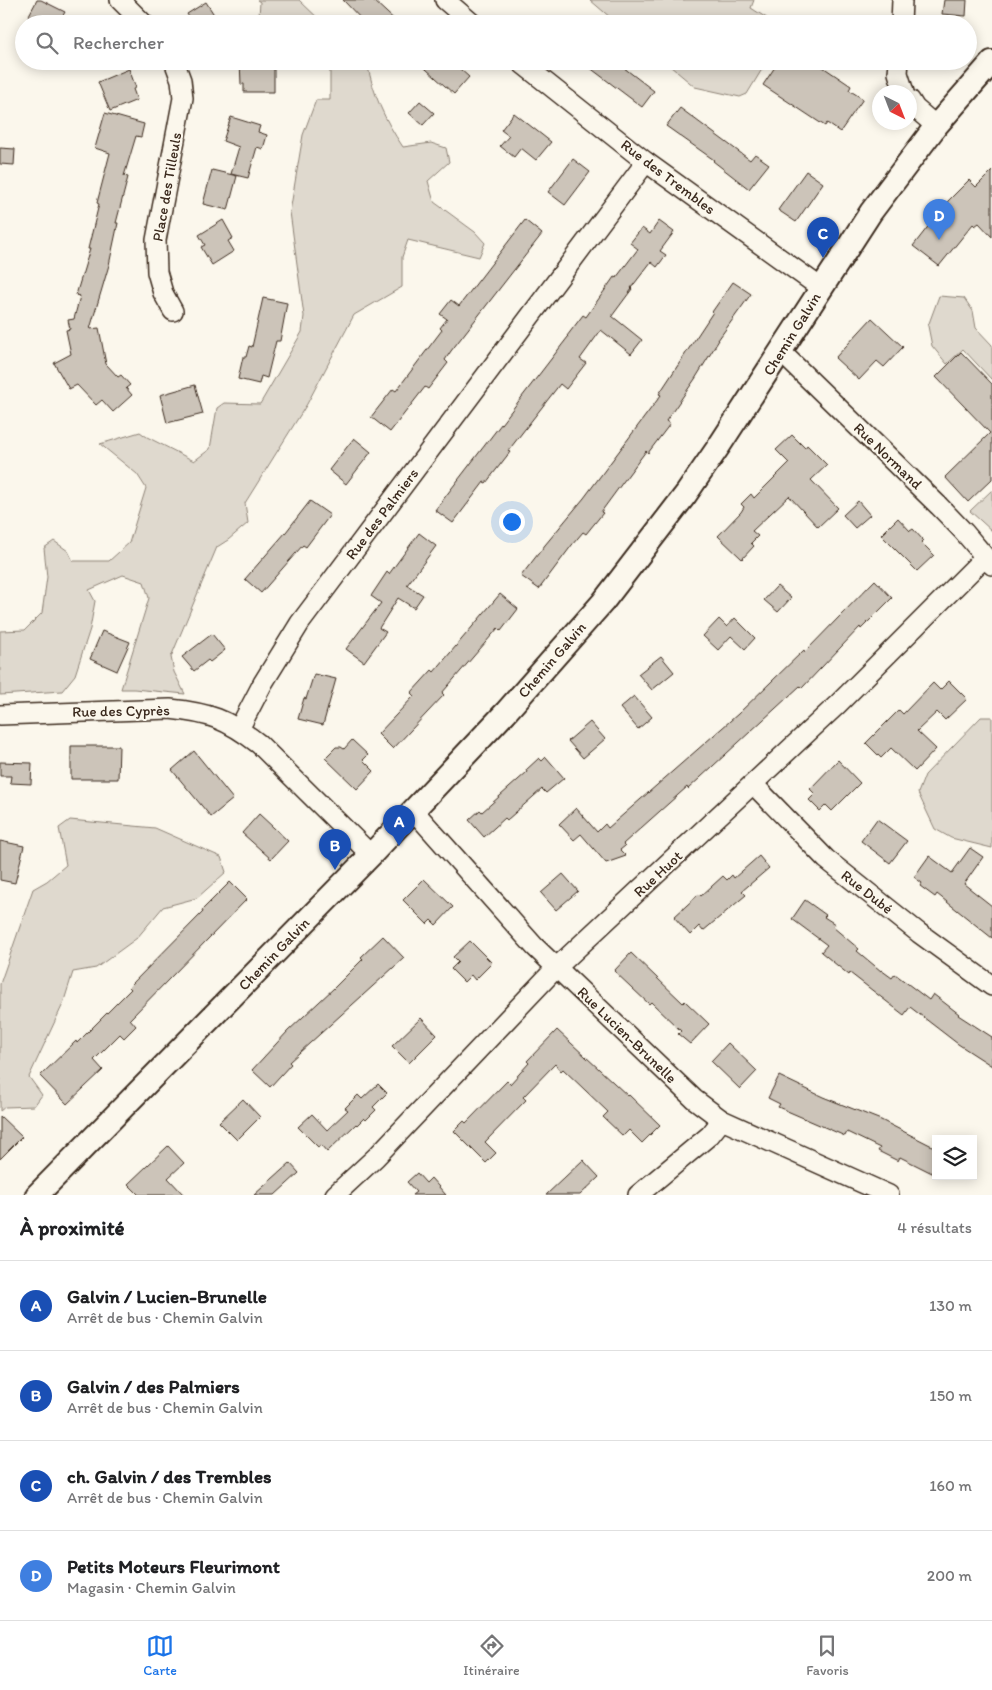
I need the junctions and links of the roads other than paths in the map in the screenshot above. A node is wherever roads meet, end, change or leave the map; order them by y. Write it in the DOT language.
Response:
graph roads {
  1 [pos="120,0"];
  2 [pos="445,0"];
  3 [pos="902,0"];
  4 [pos="135,15"];
  5 [pos="462,15"];
  6 [pos="901,15"];
  7 [pos="992,62"];
  8 [pos="177,70"];
  9 [pos="530,70"];
  10 [pos="898,70"];
  11 [pos="902,85"];
  12 [pos="917,110"];
  13 [pos="936,126"];
  14 [pos="646,162"];
  15 [pos="821,288"];
  16 [pos="173,311"];
  17 [pos="781,352"];
  18 [pos="989,561"];
  19 [pos="0,715"];
  20 [pos="239,729"];
  21 [pos="754,785"];
  22 [pos="413,810"];
  23 [pos="371,854"];
  24 [pos="556,968"];
  25 [pos="992,986"];
  26 [pos="722,1120"];
  27 [pos="37,1195"];
  28 [pos="335,1195"];
  29 [pos="638,1195"];
  30 [pos="889,1195"];
  1 -- 4 [label="street"];
  2 -- 5 [label="street"];
  3 -- 6 [label="street"];
  7 -- 13 [label="street, Chemin Galvin"];
  8 -- 16 [label="street, Place des Tilleuls"];
  9 -- 14 [label="street, Rue des Trembles"];
  10 -- 11 [label="street"];
  12 -- 13 [label="street"];
  13 -- 15 [label="street, Chemin Galvin"];
  14 -- 15 [label="street, Rue des Trembles"];
  14 -- 20 [label="street, Rue des Palmiers"];
  15 -- 17 [label="street, Chemin Galvin"];
  17 -- 18 [label="street, Rue Normand"];
  17 -- 22 [label="street, Chemin Galvin"];
  18 -- 21 [label="street, Rue Huot"];
  19 -- 20 [label="street, Rue des Cyprès"];
  20 -- 23 [label="street"];
  21 -- 24 [label="street, Rue Huot"];
  21 -- 25 [label="street, Rue Dubé"];
  22 -- 23 [label="street, Chemin Galvin"];
  22 -- 24 [label="street, Rue Lucien-Brunelle"];
  23 -- 27 [label="street, Chemin Galvin"];
  24 -- 26 [label="street, Rue Lucien-Brunelle"];
  24 -- 28 [label="street, Rue Huot"];
  26 -- 29 [label="street"];
  26 -- 30 [label="street, Rue Lucien-Brunelle"];
}
